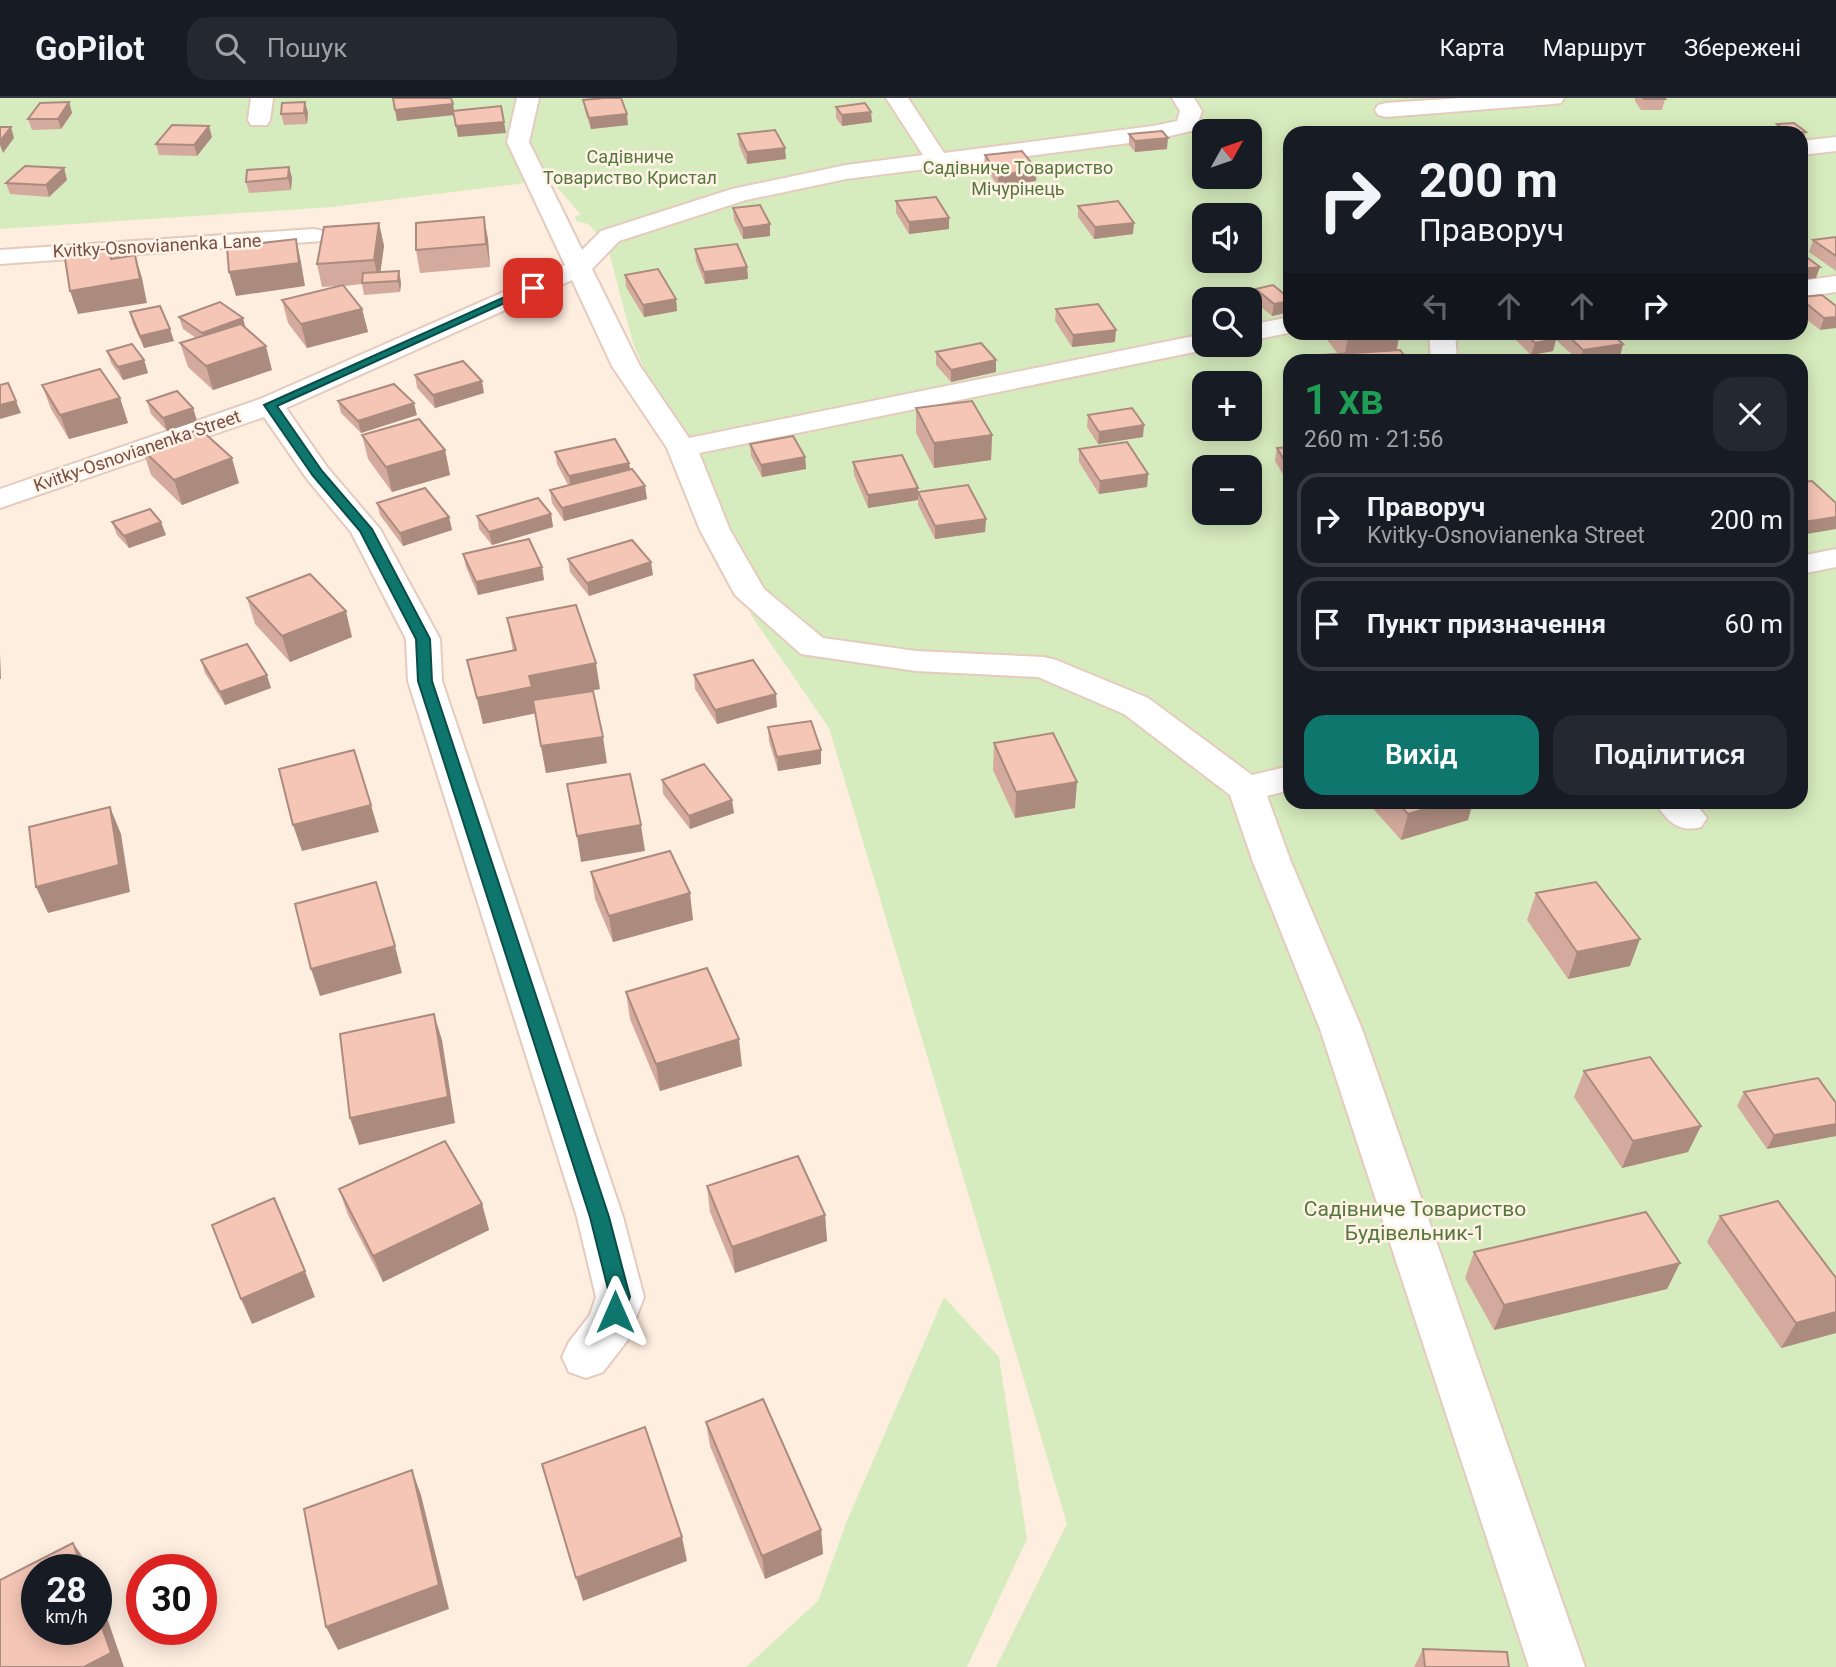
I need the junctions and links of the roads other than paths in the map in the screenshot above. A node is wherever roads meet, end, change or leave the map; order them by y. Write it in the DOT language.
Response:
graph roads {
  1 [pos="528,98"];
  2 [pos="897,98"];
  3 [pos="1183,98"];
  4 [pos="1553,98"];
  5 [pos="1386,104"];
  6 [pos="1391,126"];
  7 [pos="1836,144"];
  8 [pos="1808,147"];
  9 [pos="937,159"];
  10 [pos="314,236"];
  11 [pos="0,257"];
  12 [pos="580,267"];
  13 [pos="1836,284"];
  14 [pos="1808,288"];
  15 [pos="1283,326"];
  16 [pos="1262,331"];
  17 [pos="1192,344"];
  18 [pos="270,405"];
  19 [pos="682,449"];
  20 [pos="0,499"];
  21 [pos="1836,558"];
  22 [pos="1808,564"];
  23 [pos="1283,780"];
  24 [pos="1245,789"];
  25 [pos="586,1357"];
  26 [pos="1557,1667"];
  1 -- 12 [label="street"];
  2 -- 9 [label="street"];
  3 -- 9 [label="street"];
  4 -- 5 [label="street"];
  5 -- 6 [label="street"];
  7 -- 8 [label="street"];
  9 -- 12 [label="street"];
  10 -- 11 [label="street, Kvitky-Osnovianenka Lane"];
  12 -- 18 [label="street, Kvitky-Osnovianenka Street"];
  12 -- 19 [label="street"];
  13 -- 14 [label="street"];
  15 -- 16 [label="street"];
  17 -- 19 [label="street"];
  18 -- 20 [label="street, Kvitky-Osnovianenka Street"];
  18 -- 25 [label="street"];
  19 -- 24 [label="street"];
  21 -- 22 [label="street"];
  23 -- 24 [label="street"];
  24 -- 26 [label="street"];
}
